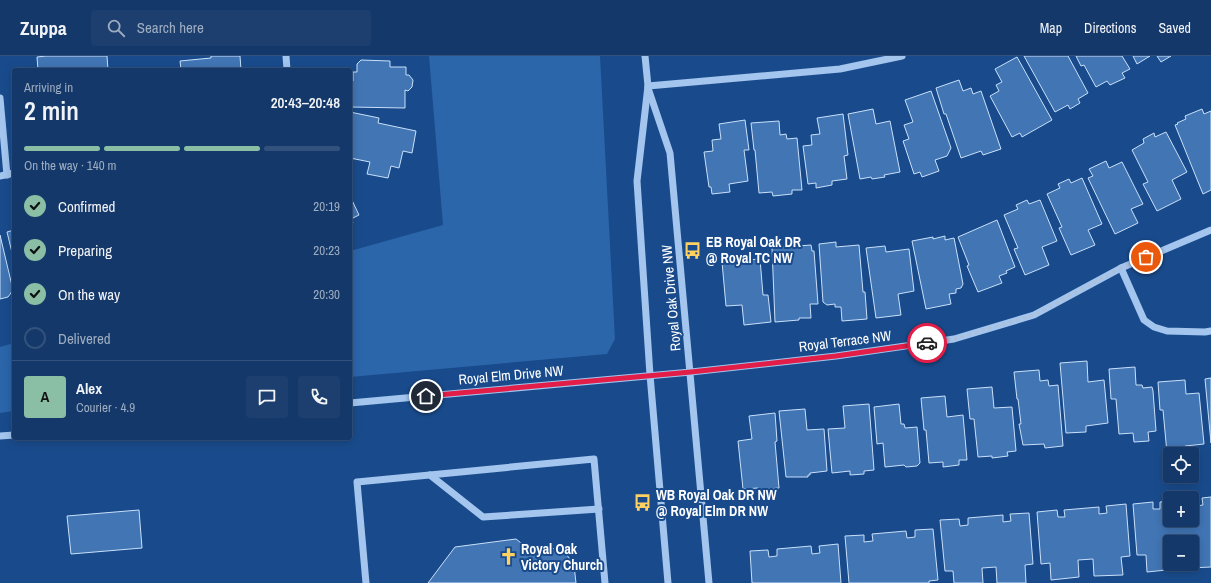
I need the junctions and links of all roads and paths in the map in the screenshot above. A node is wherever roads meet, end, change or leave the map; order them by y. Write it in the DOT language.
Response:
graph roads {
  1 [pos="286,56"];
  2 [pos="645,56"];
  3 [pos="902,56"];
  4 [pos="287,68"];
  5 [pos="648,86"];
  6 [pos="0,98"];
  7 [pos="7,175"];
  8 [pos="1211,230"];
  9 [pos="1121,268"];
  10 [pos="1211,331"];
  11 [pos="691,372"];
  12 [pos="650,375"];
  13 [pos="352,403"];
  14 [pos="12,435"];
  15 [pos="0,436"];
  16 [pos="430,475"];
  17 [pos="599,509"];
  18 [pos="366,583"];
  19 [pos="605,583"];
  20 [pos="668,583"];
  21 [pos="709,583"];
  1 -- 4 [label="street"];
  2 -- 5 [label="street, Royal Oak Drive NW"];
  3 -- 5 [label="street"];
  5 -- 11 [label="street, Royal Oak Drive NW"];
  5 -- 12 [label="street, Royal Oak Drive NW"];
  6 -- 7 [label="street"];
  8 -- 9 [label="street, Royal Terrace NW"];
  9 -- 10 [label="street"];
  9 -- 11 [label="street, Royal Terrace NW"];
  11 -- 12 [label="street, Royal Terrace NW"];
  11 -- 21 [label="street, Royal Oak Drive NW"];
  12 -- 13 [label="street, Royal Elm Drive NW"];
  12 -- 20 [label="street, Royal Oak Drive NW"];
  14 -- 15 [label="street"];
  16 -- 17 [label="street"];
  16 -- 17 [label="street"];
  16 -- 18 [label="street"];
  17 -- 19 [label="street"];
}
